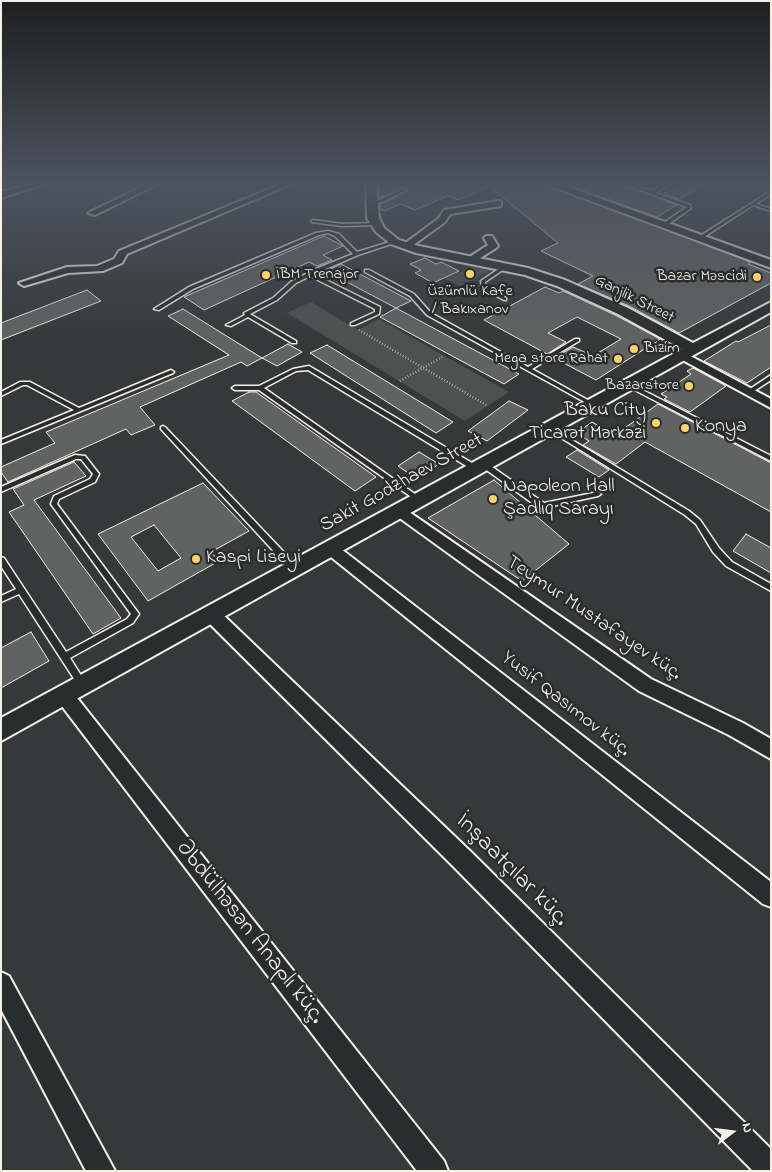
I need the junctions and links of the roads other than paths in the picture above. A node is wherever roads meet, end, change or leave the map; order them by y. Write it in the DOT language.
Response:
graph roads {
  1 [pos="161,237"];
  2 [pos="312,237"];
  3 [pos="339,237"];
  4 [pos="391,237"];
  5 [pos="413,237"];
  6 [pos="695,237"];
  7 [pos="489,238"];
  8 [pos="699,238"];
  9 [pos="400,244"];
  10 [pos="356,254"];
  11 [pos="471,260"];
  12 [pos="771,264"];
  13 [pos="505,267"];
  14 [pos="367,271"];
  15 [pos="311,274"];
  16 [pos="24,283"];
  17 [pos="504,299"];
  18 [pos="157,309"];
  19 [pos="769,309"];
  20 [pos="247,316"];
  21 [pos="354,324"];
  22 [pos="229,325"];
  23 [pos="577,340"];
  24 [pos="294,342"];
  25 [pos="686,351"];
  26 [pos="528,369"];
  27 [pos="171,372"];
  28 [pos="771,377"];
  29 [pos="627,384"];
  30 [pos="235,388"];
  31 [pos="260,388"];
  32 [pos="749,392"];
  33 [pos="1,394"];
  34 [pos="592,404"];
  35 [pos="771,404"];
  36 [pos="79,410"];
  37 [pos="163,428"];
  38 [pos="549,428"];
  39 [pos="1,442"];
  40 [pos="771,458"];
  41 [pos="479,466"];
  42 [pos="1,490"];
  43 [pos="598,494"];
  44 [pos="419,499"];
  45 [pos="398,510"];
  46 [pos="331,549"];
  47 [pos="1,560"];
  48 [pos="294,569"];
  49 [pos="771,588"];
  50 [pos="20,590"];
  51 [pos="1,599"];
  52 [pos="212,615"];
  53 [pos="65,657"];
  54 [pos="73,690"];
  55 [pos="1,730"];
  56 [pos="771,750"];
  57 [pos="771,896"];
  58 [pos="1,984"];
  59 [pos="771,1168"];
  60 [pos="101,1171"];
  61 [pos="434,1171"];
  1 -- 16 [label="street"];
  2 -- 18 [label="lane"];
  3 -- 10 [label="lane"];
  4 -- 9 [label="street"];
  5 -- 9 [label="street"];
  6 -- 8 [label="street"];
  7 -- 11 [label="street"];
  8 -- 12 [label="street"];
  9 -- 10 [label="lane"];
  9 -- 11 [label="street, Ganjlik Street"];
  10 -- 15 [label="lane"];
  11 -- 13 [label="street, Ganjlik Street"];
  13 -- 17 [label="lane"];
  13 -- 25 [label="street, Ganjlik Street"];
  14 -- 26 [label="lane"];
  15 -- 20 [label="lane"];
  15 -- 21 [label="lane"];
  19 -- 25 [label="street, Sakit Godzhaev Street"];
  20 -- 22 [label="lane"];
  20 -- 24 [label="lane"];
  23 -- 26 [label="lane"];
  25 -- 29 [label="street, Sakit Godzhaev Street"];
  25 -- 32 [label="street"];
  26 -- 34 [label="lane"];
  27 -- 36 [label="lane"];
  28 -- 32 [label="lane"];
  29 -- 34 [label="street, Sakit Godzhaev Street"];
  29 -- 40 [label="lane"];
  30 -- 31 [label="lane"];
  31 -- 41 [label="lane"];
  31 -- 44 [label="lane"];
  32 -- 35 [label="street"];
  33 -- 36 [label="lane"];
  34 -- 38 [label="street, Sakit Godzhaev Street"];
  36 -- 39 [label="lane"];
  37 -- 48 [label="lane"];
  38 -- 41 [label="street, Sakit Godzhaev Street"];
  38 -- 49 [label="lane"];
  41 -- 43 [label="lane"];
  41 -- 44 [label="street, Sakit Godzhaev Street"];
  42 -- 53 [label="lane"];
  44 -- 45 [label="street, Sakit Godzhaev Street"];
  45 -- 46 [label="street, Sakit Godzhaev Street"];
  45 -- 56 [label="street, Teymur Mustafayev küç."];
  46 -- 48 [label="street, Sakit Godzhaev Street"];
  46 -- 57 [label="street, Yusif Qasımov küç."];
  47 -- 50 [label="lane"];
  48 -- 52 [label="street, Sakit Godzhaev Street"];
  50 -- 51 [label="lane"];
  50 -- 53 [label="lane"];
  52 -- 54 [label="street, Sakit Godzhaev Street"];
  52 -- 59 [label="street, İnşaatçılar küç."];
  53 -- 54 [label="lane"];
  54 -- 55 [label="street, Sakit Godzhaev Street"];
  54 -- 61 [label="street, Əbdülhəsən Anaplı küç."];
  58 -- 60 [label="street"];
}
